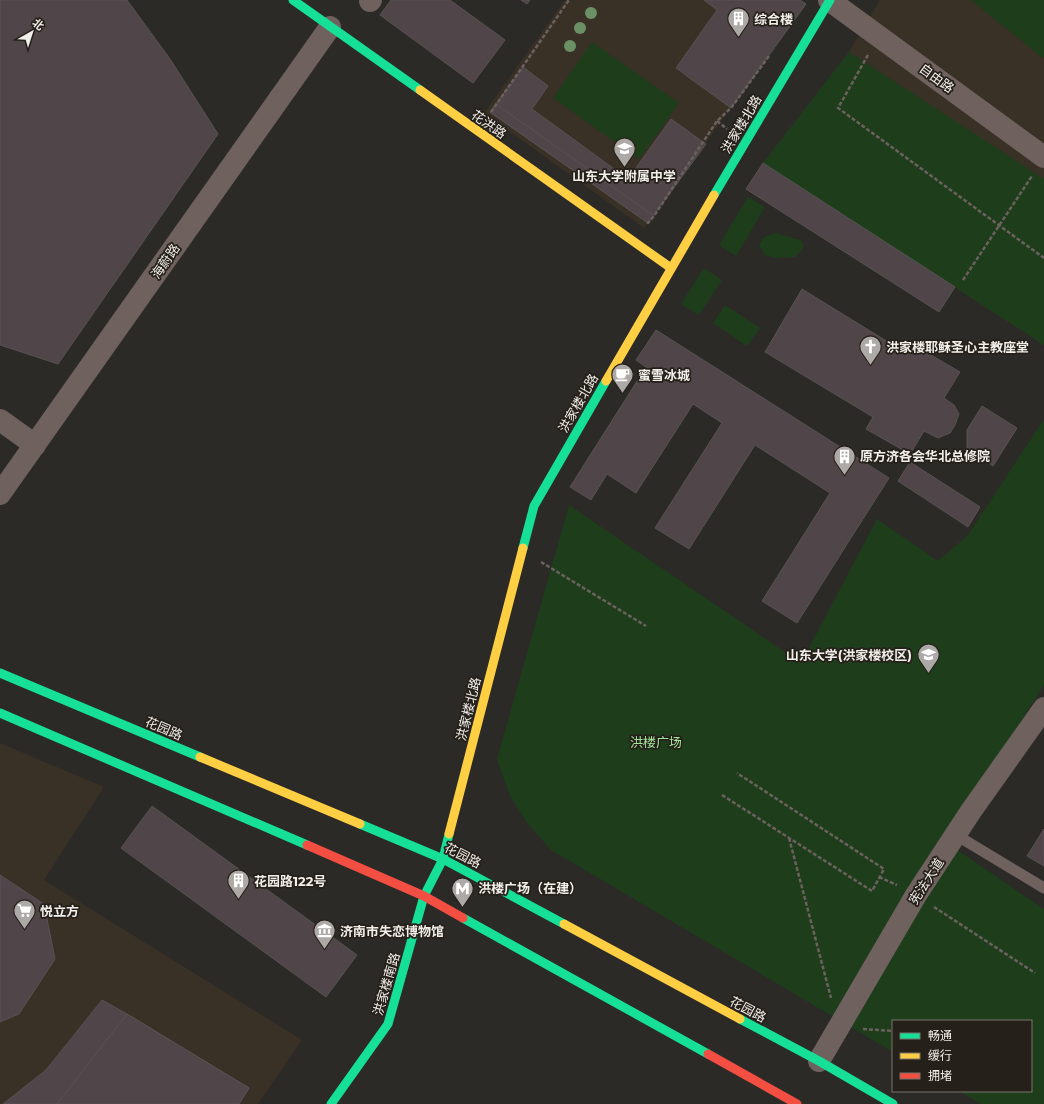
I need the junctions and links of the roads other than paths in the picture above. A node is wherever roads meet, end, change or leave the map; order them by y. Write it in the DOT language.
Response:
graph roads {
  1 [pos="293,0"];
  2 [pos="830,0"];
  3 [pos="330,27"];
  4 [pos="1040,163"];
  5 [pos="671,268"];
  6 [pos="0,420"];
  7 [pos="35,445"];
  8 [pos="0,494"];
  9 [pos="0,673"];
  10 [pos="1044,708"];
  11 [pos="0,713"];
  12 [pos="956,835"];
  13 [pos="443,859"];
  14 [pos="1044,888"];
  15 [pos="424,896"];
  16 [pos="818,1061"];
  17 [pos="331,1104"];
  18 [pos="797,1104"];
  19 [pos="893,1104"];
  1 -- 3 [label="main road, 花洪路"];
  2 -- 4 [label="street, 自由路"];
  2 -- 5 [label="main road, 洪家楼北路"];
  3 -- 5 [label="main road, 花洪路"];
  3 -- 7 [label="street, 海蔚路"];
  5 -- 13 [label="main road, 洪家楼北路"];
  6 -- 7 [label="street"];
  7 -- 8 [label="street, 海蔚路"];
  9 -- 13 [label="main road, 花园路"];
  10 -- 12 [label="street, 宪法大道"];
  11 -- 15 [label="main road"];
  12 -- 14 [label="lane"];
  12 -- 16 [label="street, 宪法大道"];
  13 -- 15 [label="main road, 洪家楼南路"];
  13 -- 16 [label="main road, 花园路"];
  15 -- 17 [label="main road, 洪家楼南路"];
  15 -- 18 [label="main road"];
  16 -- 19 [label="main road, 花园路"];
}
